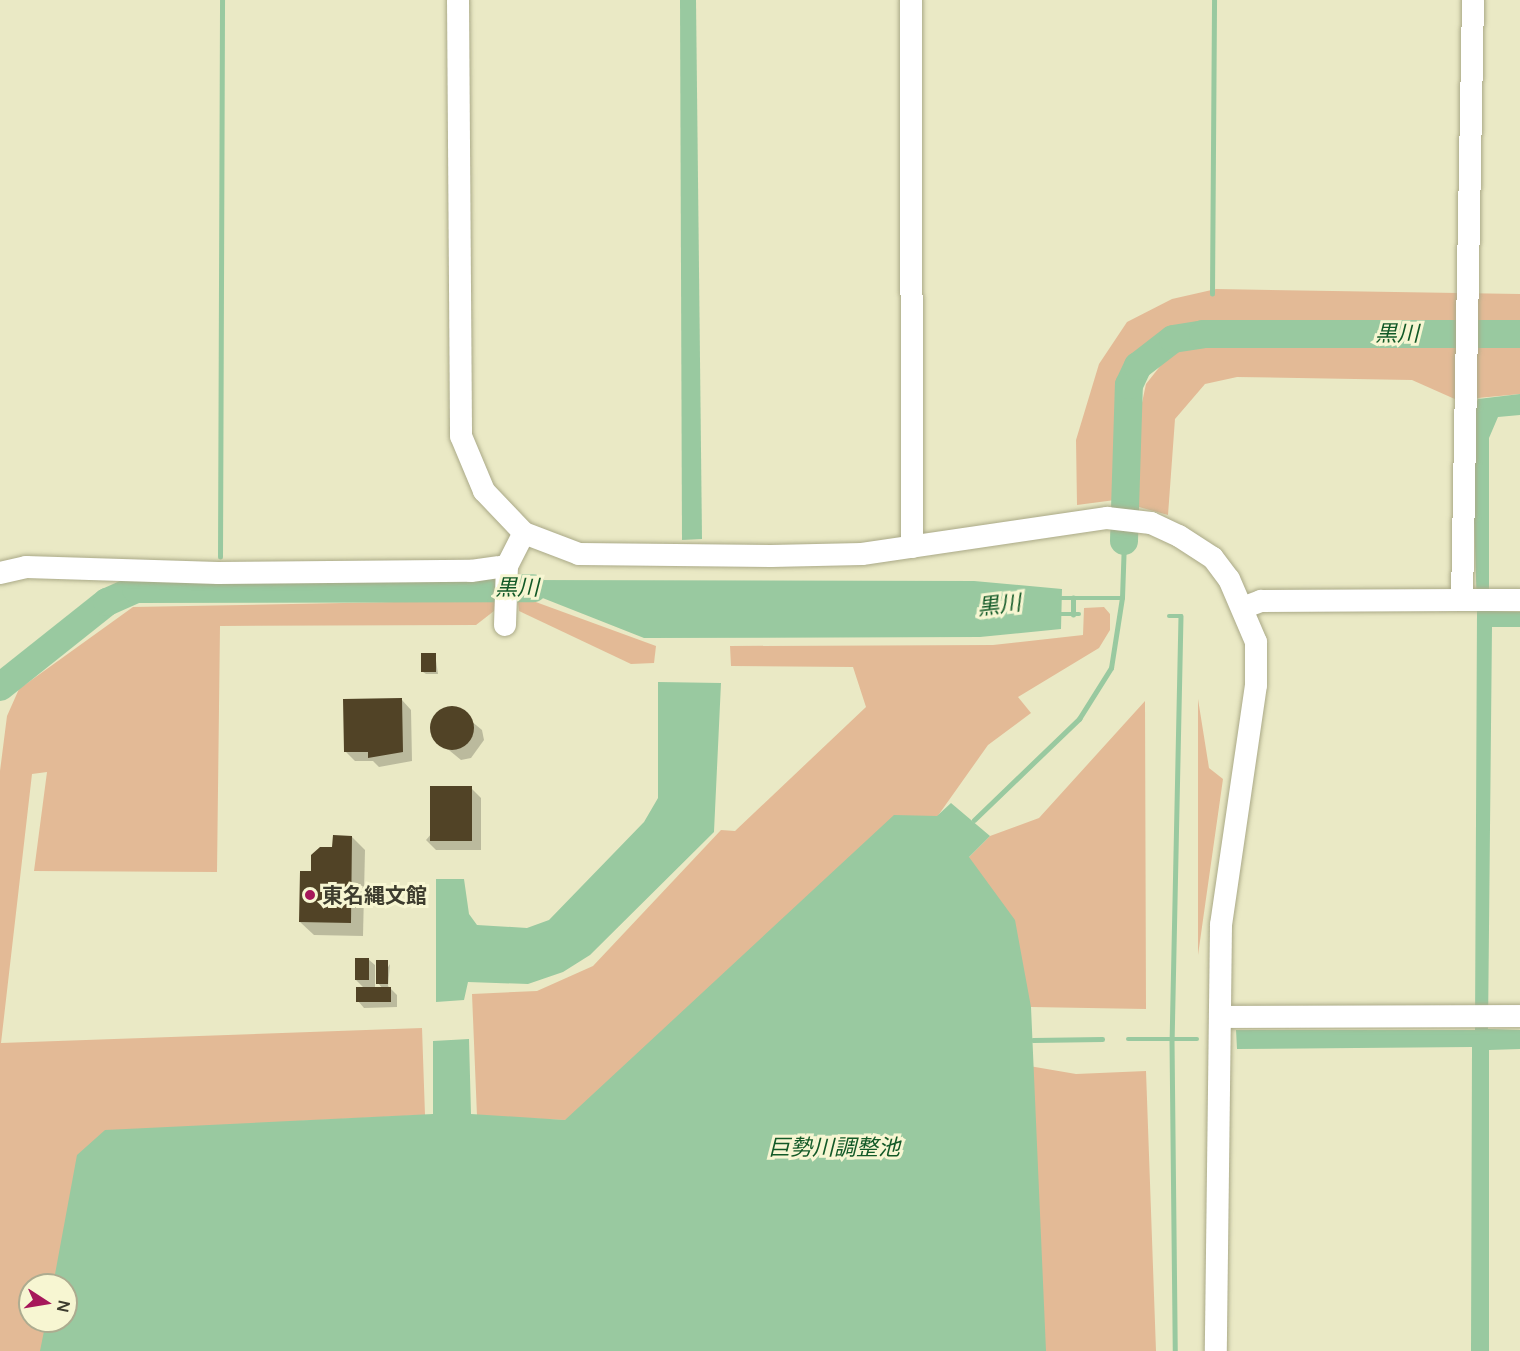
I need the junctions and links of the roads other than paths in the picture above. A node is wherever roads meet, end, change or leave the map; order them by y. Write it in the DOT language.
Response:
graph roads {
  1 [pos="458,0"];
  2 [pos="911,0"];
  3 [pos="1473,0"];
  4 [pos="524,532"];
  5 [pos="912,547"];
  6 [pos="507,566"];
  7 [pos="0,573"];
  8 [pos="1467,600"];
  9 [pos="1520,600"];
  10 [pos="1245,606"];
  11 [pos="505,625"];
  12 [pos="1520,1016"];
  13 [pos="1220,1017"];
  14 [pos="1216,1351"];
  1 -- 4 [label="street"];
  2 -- 5 [label="street"];
  3 -- 8 [label="street"];
  4 -- 5 [label="street"];
  4 -- 6 [label="street"];
  5 -- 10 [label="street"];
  6 -- 7 [label="street"];
  6 -- 11 [label="street"];
  8 -- 9 [label="street"];
  8 -- 10 [label="street"];
  10 -- 13 [label="street"];
  12 -- 13 [label="street"];
  13 -- 14 [label="street"];
}
